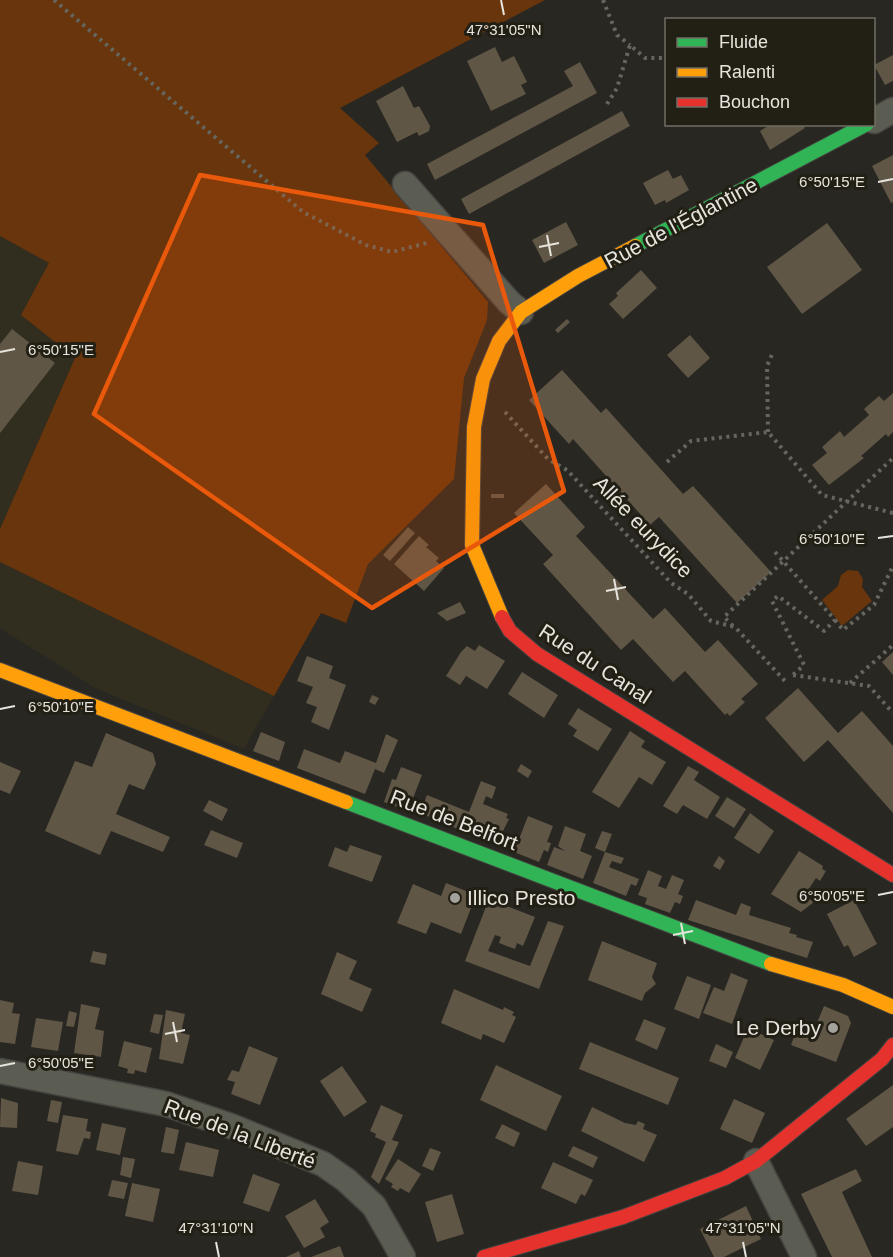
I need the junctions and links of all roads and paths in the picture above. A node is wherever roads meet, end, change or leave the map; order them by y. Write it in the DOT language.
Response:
graph roads {
  1 [pos="54,0"];
  2 [pos="603,0"];
  3 [pos="630,45"];
  4 [pos="665,58"];
  5 [pos="607,104"];
  6 [pos="893,110"];
  7 [pos="875,120"];
  8 [pos="863,126"];
  9 [pos="405,184"];
  10 [pos="450,235"];
  11 [pos="525,309"];
  12 [pos="773,352"];
  13 [pos="482,387"];
  14 [pos="768,432"];
  15 [pos="893,458"];
  16 [pos="667,462"];
  17 [pos="844,501"];
  18 [pos="893,513"];
  19 [pos="775,552"];
  20 [pos="783,561"];
  21 [pos="893,566"];
  22 [pos="835,620"];
  23 [pos="735,627"];
  24 [pos="893,645"];
  25 [pos="0,670"];
  26 [pos="785,681"];
  27 [pos="850,683"];
  28 [pos="893,713"];
  29 [pos="893,876"];
  30 [pos="893,1007"];
  31 [pos="893,1045"];
  32 [pos="0,1071"];
  33 [pos="756,1161"];
  34 [pos="404,1257"];
  35 [pos="484,1257"];
  36 [pos="804,1257"];
  1 -- 10 [label="path"];
  2 -- 3 [label="path"];
  3 -- 4 [label="path"];
  3 -- 5 [label="path"];
  6 -- 7 [label="street"];
  8 -- 11 [label="street, Rue de l'Églantine"];
  9 -- 10 [label="street"];
  10 -- 11 [label="street"];
  11 -- 13 [label="street, Rue du Canal"];
  12 -- 14 [label="path"];
  13 -- 23 [label="path, Allée eurydice"];
  13 -- 29 [label="street, Rue du Canal"];
  14 -- 16 [label="path"];
  14 -- 17 [label="path"];
  15 -- 17 [label="path"];
  17 -- 18 [label="path"];
  17 -- 20 [label="path"];
  19 -- 20 [label="path"];
  20 -- 22 [label="path"];
  20 -- 23 [label="path"];
  21 -- 22 [label="path"];
  22 -- 27 [label="path"];
  23 -- 26 [label="path, Allée eurydice"];
  24 -- 27 [label="path"];
  25 -- 30 [label="street, Rue de Belfort"];
  27 -- 28 [label="path"];
  31 -- 33 [label="street"];
  32 -- 34 [label="street, Rue de la Liberté"];
  33 -- 35 [label="street"];
  33 -- 36 [label="street"];
}
